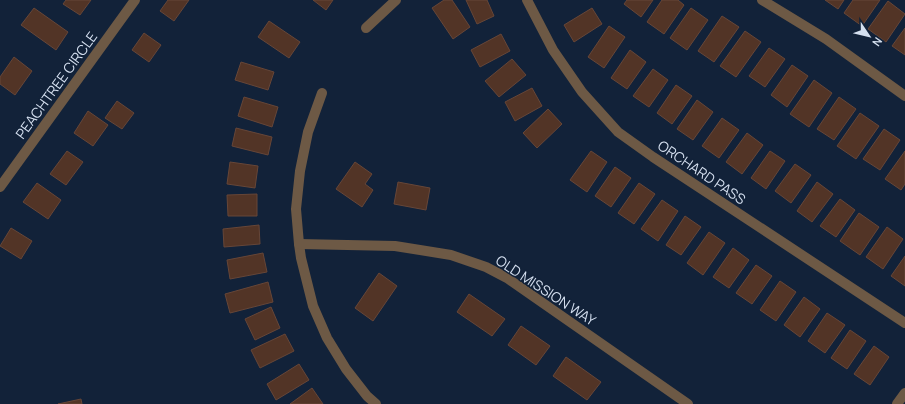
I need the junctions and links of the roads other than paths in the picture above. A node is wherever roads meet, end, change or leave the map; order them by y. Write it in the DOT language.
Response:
graph roads {
  1 [pos="135,0"];
  2 [pos="396,0"];
  3 [pos="527,0"];
  4 [pos="762,0"];
  5 [pos="366,28"];
  6 [pos="322,92"];
  7 [pos="905,96"];
  8 [pos="0,187"];
  9 [pos="299,244"];
  10 [pos="905,323"];
  11 [pos="905,393"];
  12 [pos="376,404"];
  13 [pos="688,404"];
  14 [pos="897,404"];
  1 -- 8 [label="street, PEACHTREE CIRCLE"];
  2 -- 5 [label="street"];
  3 -- 10 [label="street, ORCHARD PASS"];
  4 -- 7 [label="street"];
  6 -- 9 [label="street"];
  9 -- 12 [label="street"];
  9 -- 13 [label="street, OLD MISSION WAY"];
  11 -- 14 [label="street"];
}
